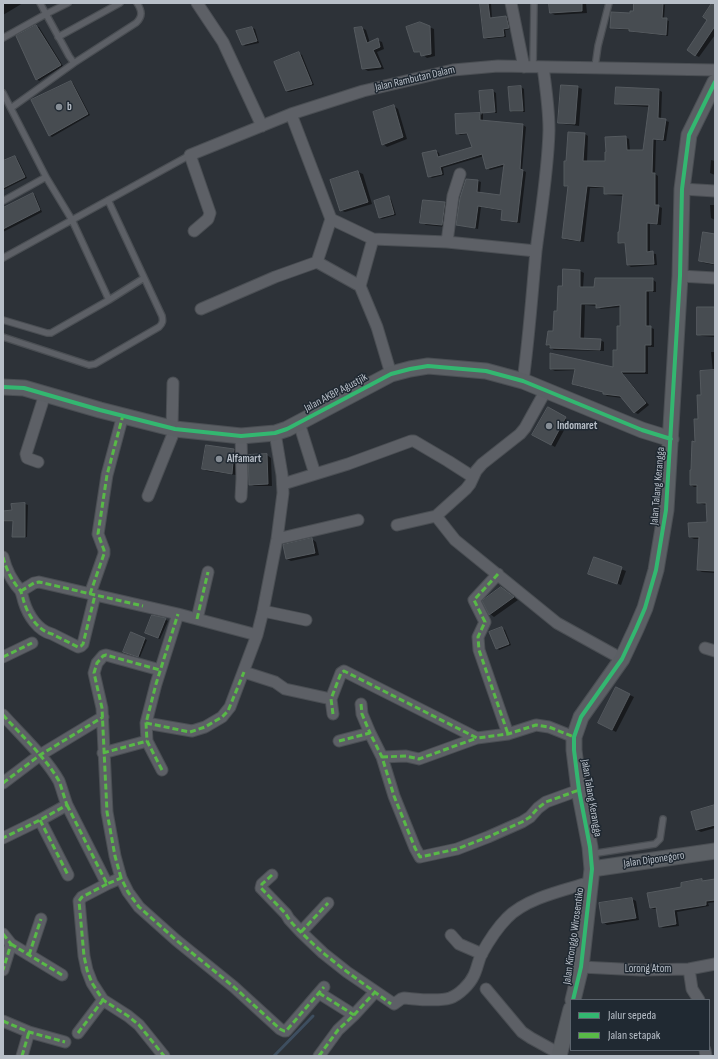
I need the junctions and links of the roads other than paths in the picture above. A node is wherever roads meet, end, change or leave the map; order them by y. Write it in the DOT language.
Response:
graph roads {
  1 [pos="40,3"];
  2 [pos="68,3"];
  3 [pos="120,3"];
  4 [pos="137,3"];
  5 [pos="197,3"];
  6 [pos="511,3"];
  7 [pos="534,3"];
  8 [pos="609,3"];
  9 [pos="46,14"];
  10 [pos="58,37"];
  11 [pos="3,38"];
  12 [pos="74,63"];
  13 [pos="533,67"];
  14 [pos="595,67"];
  15 [pos="715,70"];
  16 [pos="715,82"];
  17 [pos="3,93"];
  18 [pos="11,108"];
  19 [pos="291,114"];
  20 [pos="262,126"];
  21 [pos="190,155"];
  22 [pos="460,174"];
  23 [pos="46,176"];
  24 [pos="682,190"];
  25 [pos="715,191"];
  26 [pos="108,200"];
  27 [pos="3,201"];
  28 [pos="331,219"];
  29 [pos="72,220"];
  30 [pos="194,231"];
  31 [pos="373,239"];
  32 [pos="447,242"];
  33 [pos="536,250"];
  34 [pos="3,258"];
  35 [pos="317,262"];
  36 [pos="680,276"];
  37 [pos="144,278"];
  38 [pos="715,278"];
  39 [pos="360,286"];
  40 [pos="109,300"];
  41 [pos="200,309"];
  42 [pos="3,320"];
  43 [pos="3,337"];
  44 [pos="391,374"];
  45 [pos="523,381"];
  46 [pos="172,384"];
  47 [pos="3,387"];
  48 [pos="546,390"];
  49 [pos="45,394"];
  50 [pos="123,415"];
  51 [pos="299,423"];
  52 [pos="174,428"];
  53 [pos="275,433"];
  54 [pos="241,436"];
  55 [pos="671,439"];
  56 [pos="38,462"];
  57 [pos="315,474"];
  58 [pos="473,478"];
  59 [pos="283,484"];
  60 [pos="148,496"];
  61 [pos="241,497"];
  62 [pos="436,516"];
  63 [pos="358,520"];
  64 [pos="397,524"];
  65 [pos="276,539"];
  66 [pos="3,559"];
  67 [pos="208,572"];
  68 [pos="498,574"];
  69 [pos="21,591"];
  70 [pos="93,595"];
  71 [pos="263,611"];
  72 [pos="178,614"];
  73 [pos="196,619"];
  74 [pos="306,620"];
  75 [pos="257,635"];
  76 [pos="32,643"];
  77 [pos="3,657"];
  78 [pos="622,658"];
  79 [pos="160,670"];
  80 [pos="244,672"];
  81 [pos="331,699"];
  82 [pos="360,704"];
  83 [pos="333,714"];
  84 [pos="3,716"];
  85 [pos="103,717"];
  86 [pos="146,724"];
  87 [pos="370,733"];
  88 [pos="508,734"];
  89 [pos="574,737"];
  90 [pos="477,738"];
  91 [pos="147,741"];
  92 [pos="339,741"];
  93 [pos="103,753"];
  94 [pos="40,755"];
  95 [pos="382,757"];
  96 [pos="162,770"];
  97 [pos="3,783"];
  98 [pos="579,790"];
  99 [pos="67,805"];
  100 [pos="40,820"];
  101 [pos="662,820"];
  102 [pos="3,838"];
  103 [pos="715,851"];
  104 [pos="655,852"];
  105 [pos="591,854"];
  106 [pos="68,875"];
  107 [pos="272,875"];
  108 [pos="592,875"];
  109 [pos="121,878"];
  110 [pos="107,884"];
  111 [pos="328,903"];
  112 [pos="41,919"];
  113 [pos="301,932"];
  114 [pos="3,934"];
  115 [pos="451,935"];
  116 [pos="11,944"];
  117 [pos="482,954"];
  118 [pos="29,955"];
  119 [pos="715,964"];
  120 [pos="581,967"];
  121 [pos="689,969"];
  122 [pos="3,970"];
  123 [pos="62,975"];
  124 [pos="486,989"];
  125 [pos="375,992"];
  126 [pos="575,999"];
  127 [pos="699,999"];
  128 [pos="103,1000"];
  129 [pos="354,1015"];
  130 [pos="570,1016"];
  131 [pos="3,1021"];
  132 [pos="29,1032"];
  133 [pos="78,1033"];
  134 [pos="65,1042"];
  135 [pos="559,1055"];
  136 [pos="22,1056"];
  137 [pos="164,1056"];
  138 [pos="319,1056"];
  1 -- 9 [label="lane"];
  2 -- 9 [label="lane"];
  3 -- 10 [label="lane"];
  4 -- 12 [label="lane"];
  5 -- 20 [label="street"];
  6 -- 13 [label="street"];
  7 -- 13 [label="lane"];
  8 -- 14 [label="lane"];
  9 -- 10 [label="lane"];
  9 -- 11 [label="lane"];
  10 -- 12 [label="lane"];
  12 -- 18 [label="lane"];
  13 -- 14 [label="street, Jalan Rambutan Dalam"];
  13 -- 19 [label="street, Jalan Rambutan Dalam"];
  13 -- 33 [label="street"];
  14 -- 15 [label="street, Jalan Rambutan Dalam"];
  16 -- 24 [label="street, Jalan Talang Kerangga"];
  17 -- 18 [label="lane"];
  18 -- 23 [label="lane"];
  19 -- 20 [label="street, Jalan Rambutan Dalam"];
  19 -- 28 [label="street"];
  20 -- 21 [label="street, Jalan Rambutan Dalam"];
  21 -- 26 [label="lane"];
  21 -- 30 [label="street"];
  22 -- 32 [label="street"];
  23 -- 27 [label="lane"];
  23 -- 29 [label="lane"];
  24 -- 25 [label="street"];
  24 -- 36 [label="street, Jalan Talang Kerangga"];
  26 -- 29 [label="lane"];
  26 -- 37 [label="lane"];
  28 -- 31 [label="street"];
  28 -- 35 [label="street"];
  29 -- 34 [label="lane"];
  29 -- 40 [label="lane"];
  31 -- 32 [label="street"];
  31 -- 39 [label="street"];
  32 -- 33 [label="street"];
  33 -- 45 [label="street"];
  35 -- 39 [label="street"];
  35 -- 41 [label="street"];
  36 -- 38 [label="street"];
  36 -- 55 [label="street, Jalan Talang Kerangga"];
  37 -- 40 [label="lane"];
  37 -- 43 [label="lane"];
  39 -- 44 [label="street"];
  40 -- 42 [label="lane"];
  44 -- 45 [label="street, Jalan AKBP Agustjik"];
  44 -- 51 [label="street, Jalan AKBP Agustjik"];
  45 -- 48 [label="street, Jalan AKBP Agustjik"];
  46 -- 52 [label="street"];
  47 -- 49 [label="street, Jalan AKBP Agustjik"];
  48 -- 55 [label="street, Jalan AKBP Agustjik"];
  48 -- 58 [label="street"];
  49 -- 50 [label="street, Jalan AKBP Agustjik"];
  49 -- 56 [label="street"];
  50 -- 52 [label="street, Jalan AKBP Agustjik"];
  50 -- 70 [label="street"];
  51 -- 53 [label="street, Jalan AKBP Agustjik"];
  51 -- 57 [label="street"];
  52 -- 54 [label="street, Jalan AKBP Agustjik"];
  52 -- 60 [label="street"];
  53 -- 54 [label="street, Jalan AKBP Agustjik"];
  53 -- 59 [label="street"];
  54 -- 61 [label="street"];
  55 -- 78 [label="street, Jalan Talang Kerangga"];
  57 -- 58 [label="street"];
  57 -- 59 [label="street"];
  58 -- 62 [label="street"];
  59 -- 65 [label="street"];
  62 -- 64 [label="street"];
  62 -- 68 [label="street"];
  63 -- 65 [label="street"];
  65 -- 71 [label="street"];
  66 -- 69 [label="street"];
  67 -- 73 [label="street"];
  68 -- 78 [label="street"];
  68 -- 88 [label="street"];
  69 -- 70 [label="street"];
  69 -- 70 [label="street"];
  70 -- 72 [label="street"];
  71 -- 74 [label="street"];
  71 -- 75 [label="street"];
  72 -- 73 [label="street"];
  72 -- 79 [label="street"];
  73 -- 75 [label="street"];
  75 -- 80 [label="street"];
  76 -- 77 [label="street"];
  78 -- 89 [label="street, Jalan Talang Kerangga"];
  79 -- 85 [label="street"];
  79 -- 86 [label="street"];
  80 -- 81 [label="street"];
  80 -- 86 [label="street"];
  81 -- 83 [label="street"];
  81 -- 90 [label="street"];
  82 -- 87 [label="street"];
  84 -- 94 [label="street"];
  85 -- 93 [label="street"];
  85 -- 94 [label="street"];
  86 -- 91 [label="street"];
  87 -- 92 [label="street"];
  87 -- 95 [label="street"];
  88 -- 89 [label="street"];
  88 -- 90 [label="street"];
  89 -- 98 [label="street, Jalan Talang Kerangga"];
  90 -- 95 [label="street"];
  91 -- 93 [label="street"];
  91 -- 96 [label="street"];
  93 -- 109 [label="street"];
  94 -- 97 [label="street"];
  94 -- 99 [label="street"];
  95 -- 98 [label="street"];
  98 -- 105 [label="street, Jalan Talang Kerangga"];
  99 -- 100 [label="street"];
  99 -- 110 [label="street"];
  100 -- 102 [label="street"];
  100 -- 106 [label="street"];
  101 -- 104 [label="lane"];
  103 -- 104 [label="street, Jalan Diponegoro"];
  104 -- 105 [label="lane"];
  104 -- 108 [label="street, Jalan Diponegoro"];
  105 -- 108 [label="street, Jalan Talang Kerangga"];
  107 -- 113 [label="street"];
  108 -- 117 [label="street"];
  108 -- 120 [label="street, Jalan Kironggo Wirosentiko"];
  109 -- 110 [label="street"];
  109 -- 129 [label="street"];
  110 -- 128 [label="street"];
  111 -- 113 [label="street"];
  112 -- 118 [label="street"];
  113 -- 125 [label="street"];
  114 -- 116 [label="street"];
  115 -- 117 [label="street"];
  116 -- 118 [label="street"];
  116 -- 122 [label="street"];
  117 -- 125 [label="street"];
  118 -- 123 [label="street"];
  119 -- 121 [label="street, Lorong Atom"];
  120 -- 121 [label="street, Lorong Atom"];
  120 -- 126 [label="street, Jalan Kironggo Wirosentiko"];
  121 -- 127 [label="street"];
  124 -- 135 [label="street"];
  125 -- 129 [label="street"];
  128 -- 133 [label="street"];
  128 -- 137 [label="street"];
  129 -- 138 [label="street"];
  130 -- 135 [label="street, Jalan Kironggo Wirosentiko"];
  131 -- 132 [label="street"];
  132 -- 134 [label="street"];
  132 -- 136 [label="street"];
}
